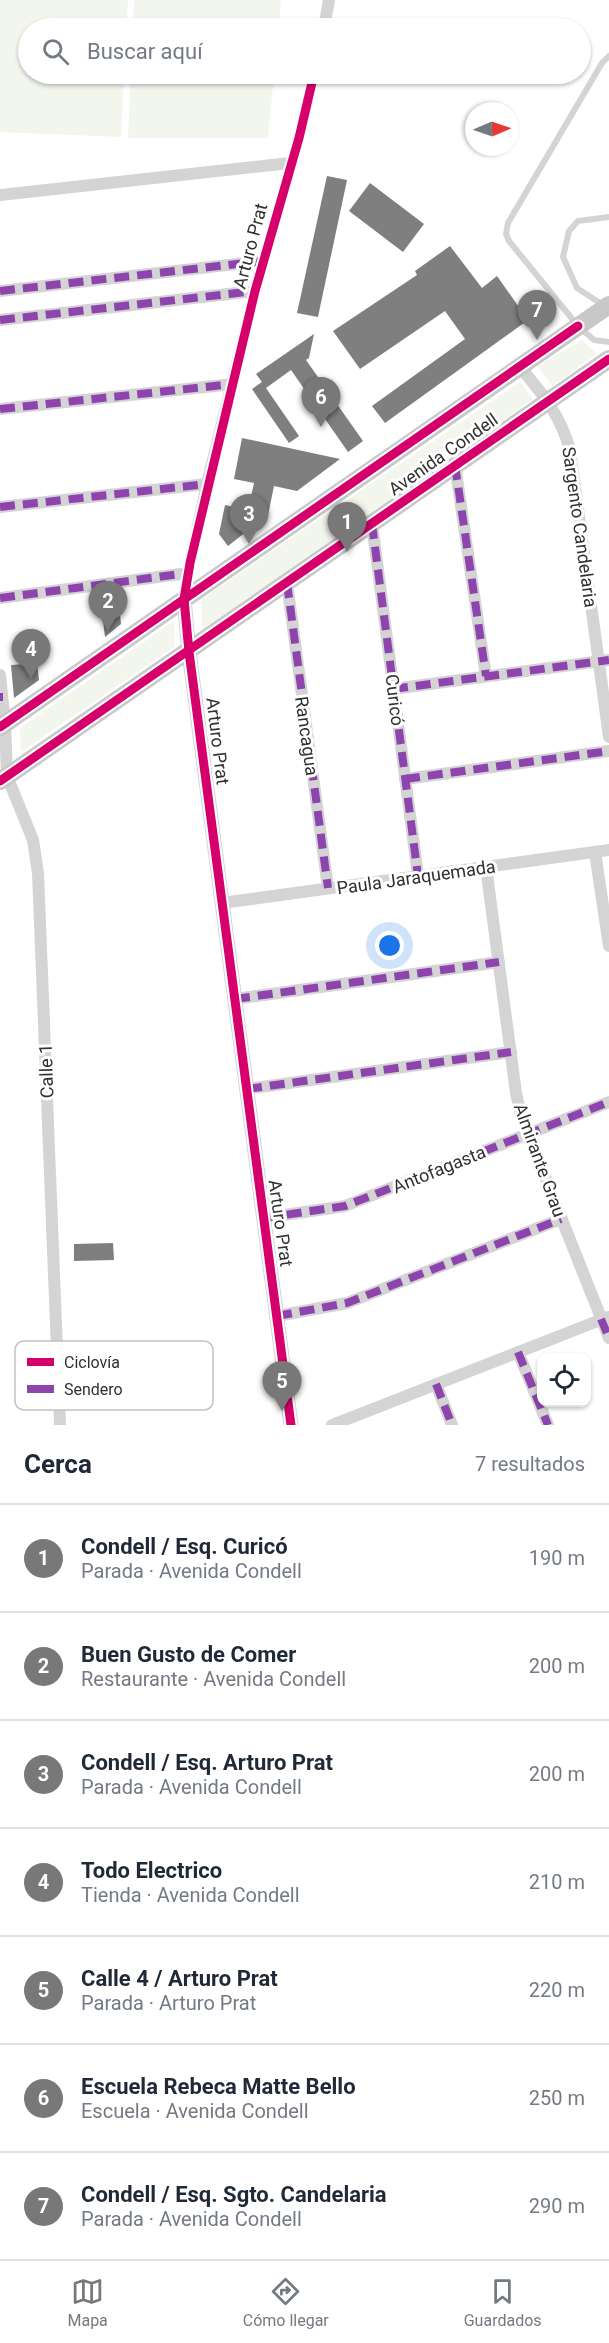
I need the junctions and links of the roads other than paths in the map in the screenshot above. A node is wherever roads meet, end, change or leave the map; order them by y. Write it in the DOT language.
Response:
graph roads {
  1 [pos="329,0"];
  2 [pos="326,18"];
  3 [pos="609,56"];
  4 [pos="591,82"];
  5 [pos="312,84"];
  6 [pos="590,84"];
  7 [pos="290,163"];
  8 [pos="0,195"];
  9 [pos="609,217"];
  10 [pos="263,261"];
  11 [pos="0,291"];
  12 [pos="255,291"];
  13 [pos="607,306"];
  14 [pos="0,320"];
  15 [pos="578,326"];
  16 [pos="609,342"];
  17 [pos="609,359"];
  18 [pos="519,367"];
  19 [pos="233,384"];
  20 [pos="548,401"];
  21 [pos="0,409"];
  22 [pos="455,465"];
  23 [pos="207,484"];
  24 [pos="0,507"];
  25 [pos="372,524"];
  26 [pos="188,573"];
  27 [pos="287,584"];
  28 [pos="0,598"];
  29 [pos="184,599"];
  30 [pos="189,652"];
  31 [pos="604,660"];
  32 [pos="0,675"];
  33 [pos="486,676"];
  34 [pos="393,689"];
  35 [pos="1,697"];
  36 [pos="3,725"];
  37 [pos="609,737"];
  38 [pos="609,752"];
  39 [pos="4,778"];
  40 [pos="405,779"];
  41 [pos="609,850"];
  42 [pos="595,852"];
  43 [pos="486,867"];
  44 [pos="418,876"];
  45 [pos="328,888"];
  46 [pos="222,903"];
  47 [pos="609,946"];
  48 [pos="499,962"];
  49 [pos="235,999"];
  50 [pos="511,1052"];
  51 [pos="247,1089"];
  52 [pos="609,1102"];
  53 [pos="527,1134"];
  54 [pos="264,1218"];
  55 [pos="561,1219"];
  56 [pos="277,1316"];
  57 [pos="605,1318"];
  58 [pos="609,1338"];
  59 [pos="57,1341"];
  60 [pos="518,1352"];
  61 [pos="436,1384"];
  62 [pos="59,1410"];
  63 [pos="60,1425"];
  64 [pos="291,1425"];
  65 [pos="332,1425"];
  66 [pos="453,1425"];
  67 [pos="548,1425"];
  1 -- 2 [label="street"];
  3 -- 4 [label="lane"];
  5 -- 7 [label="street, Arturo Prat"];
  6 -- 15 [label="lane"];
  7 -- 8 [label="street"];
  7 -- 10 [label="street, Arturo Prat"];
  9 -- 13 [label="lane"];
  10 -- 11 [label="street"];
  10 -- 12 [label="street, Arturo Prat"];
  12 -- 14 [label="street"];
  12 -- 19 [label="street, Arturo Prat"];
  13 -- 15 [label="main road, Avenida Condell"];
  15 -- 16 [label="lane"];
  15 -- 18 [label="main road, Avenida Condell"];
  17 -- 20 [label="main road, Avenida Condell"];
  18 -- 20 [label="street, Sargento Candelaria"];
  18 -- 29 [label="main road, Avenida Condell"];
  19 -- 21 [label="street"];
  19 -- 23 [label="street, Arturo Prat"];
  20 -- 22 [label="main road, Avenida Condell"];
  20 -- 31 [label="street, Sargento Candelaria"];
  22 -- 25 [label="main road, Avenida Condell"];
  22 -- 33 [label="street"];
  23 -- 24 [label="street"];
  23 -- 26 [label="street, Arturo Prat"];
  25 -- 27 [label="main road, Avenida Condell"];
  25 -- 34 [label="street, Curicó"];
  26 -- 28 [label="street"];
  26 -- 29 [label="street, Arturo Prat"];
  27 -- 30 [label="main road, Avenida Condell"];
  27 -- 45 [label="street, Rancagua"];
  29 -- 30 [label="street, Arturo Prat"];
  29 -- 36 [label="main road, Avenida Condell"];
  30 -- 39 [label="main road, Avenida Condell"];
  30 -- 46 [label="street, Arturo Prat"];
  31 -- 33 [label="street"];
  31 -- 37 [label="street, Sargento Candelaria"];
  32 -- 35 [label="street, Calle 1"];
  33 -- 34 [label="street"];
  34 -- 40 [label="street, Curicó"];
  35 -- 36 [label="street, Calle 1"];
  36 -- 39 [label="street, Calle 1"];
  38 -- 40 [label="street"];
  39 -- 59 [label="street, Calle 1"];
  40 -- 44 [label="street, Curicó"];
  41 -- 42 [label="street, Paula Jaraquemada"];
  42 -- 43 [label="street, Paula Jaraquemada"];
  42 -- 47 [label="street"];
  43 -- 44 [label="street, Paula Jaraquemada"];
  43 -- 48 [label="street, Almirante Grau"];
  44 -- 45 [label="street, Paula Jaraquemada"];
  45 -- 46 [label="street, Paula Jaraquemada"];
  46 -- 49 [label="street, Arturo Prat"];
  48 -- 49 [label="street"];
  48 -- 50 [label="street, Almirante Grau"];
  49 -- 51 [label="street, Arturo Prat"];
  50 -- 51 [label="street"];
  50 -- 53 [label="street, Almirante Grau"];
  51 -- 54 [label="street, Arturo Prat"];
  52 -- 53 [label="street, Antofagasta"];
  53 -- 54 [label="street, Antofagasta"];
  53 -- 55 [label="street, Almirante Grau"];
  54 -- 56 [label="street, Arturo Prat"];
  55 -- 56 [label="street"];
  55 -- 57 [label="street, Almirante Grau"];
  56 -- 64 [label="street, Arturo Prat"];
  57 -- 58 [label="street, Almirante Grau"];
  57 -- 60 [label="street"];
  60 -- 61 [label="street"];
  60 -- 67 [label="street"];
  61 -- 65 [label="street"];
  61 -- 66 [label="street"];
  62 -- 63 [label="street, Calle 1"];
}
